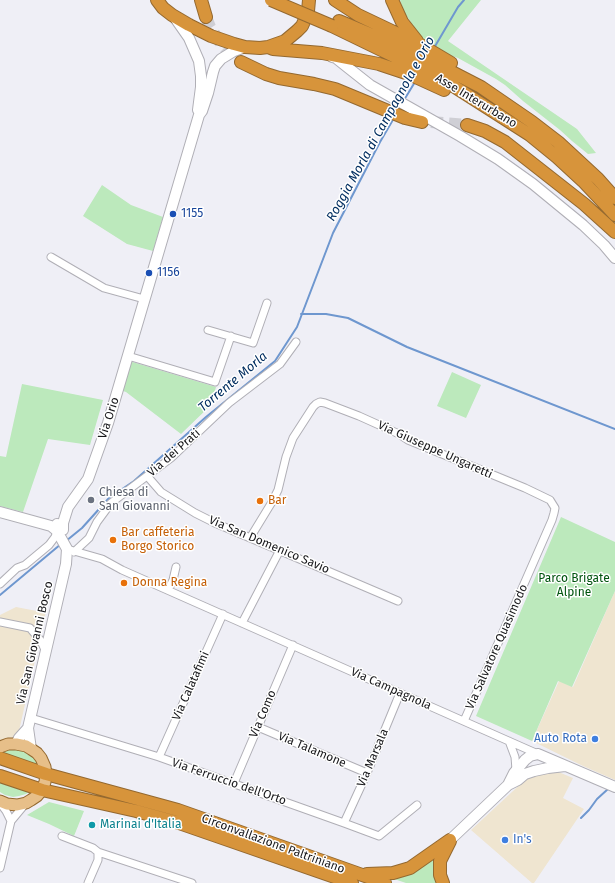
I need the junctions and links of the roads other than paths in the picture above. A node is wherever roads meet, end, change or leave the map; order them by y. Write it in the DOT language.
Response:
graph roads {
  1 [pos="157,0"];
  2 [pos="201,0"];
  3 [pos="271,0"];
  4 [pos="291,0"];
  5 [pos="309,0"];
  6 [pos="335,0"];
  7 [pos="392,0"];
  8 [pos="172,15"];
  9 [pos="206,17"];
  10 [pos="334,23"];
  11 [pos="245,47"];
  12 [pos="268,47"];
  13 [pos="322,53"];
  14 [pos="416,57"];
  15 [pos="241,62"];
  16 [pos="435,70"];
  17 [pos="199,115"];
  18 [pos="422,122"];
  19 [pos="467,125"];
  20 [pos="615,198"];
  21 [pos="615,215"];
  22 [pos="615,232"];
  23 [pos="51,257"];
  24 [pos="615,258"];
  25 [pos="144,299"];
  26 [pos="267,303"];
  27 [pos="208,330"];
  28 [pos="231,336"];
  29 [pos="296,342"];
  30 [pos="128,356"];
  31 [pos="148,477"];
  32 [pos="554,505"];
  33 [pos="0,512"];
  34 [pos="60,532"];
  35 [pos="250,538"];
  36 [pos="69,549"];
  37 [pos="280,550"];
  38 [pos="176,567"];
  39 [pos="0,584"];
  40 [pos="168,590"];
  41 [pos="398,601"];
  42 [pos="223,614"];
  43 [pos="0,622"];
  44 [pos="242,623"];
  45 [pos="293,645"];
  46 [pos="46,652"];
  47 [pos="400,693"];
  48 [pos="464,721"];
  49 [pos="29,723"];
  50 [pos="258,727"];
  51 [pos="509,741"];
  52 [pos="16,744"];
  53 [pos="0,748"];
  54 [pos="31,748"];
  55 [pos="538,754"];
  56 [pos="159,757"];
  57 [pos="0,758"];
  58 [pos="565,766"];
  59 [pos="521,772"];
  60 [pos="367,773"];
  61 [pos="46,774"];
  62 [pos="0,776"];
  63 [pos="234,783"];
  64 [pos="615,787"];
  65 [pos="42,790"];
  66 [pos="0,802"];
  67 [pos="26,803"];
  68 [pos="417,805"];
  69 [pos="11,821"];
  70 [pos="344,823"];
  71 [pos="193,828"];
  72 [pos="62,836"];
  73 [pos="450,840"];
  74 [pos="98,852"];
  75 [pos="0,868"];
  76 [pos="356,879"];
  77 [pos="88,883"];
  78 [pos="192,883"];
  79 [pos="335,883"];
  80 [pos="386,883"];
  81 [pos="443,883"];
  1 -- 8 [label="highway"];
  2 -- 9 [label="highway"];
  3 -- 10 [label="highway, Asse Interurbano, bridge"];
  4 -- 10 [label="highway, Asse Interurbano"];
  5 -- 12 [label="highway"];
  6 -- 14 [label="highway"];
  7 -- 14 [label="highway"];
  8 -- 11 [label="highway"];
  8 -- 17 [label="street, Via Orio"];
  10 -- 14 [label="highway, Asse Interurbano"];
  11 -- 12 [label="highway"];
  11 -- 17 [label="street, Via Orio"];
  12 -- 13 [label="highway"];
  13 -- 14 [label="highway"];
  13 -- 24 [label="street"];
  14 -- 16 [label="highway"];
  14 -- 16 [label="highway, Asse Interurbano"];
  15 -- 18 [label="highway"];
  16 -- 20 [label="highway"];
  16 -- 21 [label="highway, Asse Interurbano"];
  17 -- 25 [label="street, Via Orio"];
  19 -- 22 [label="highway"];
  23 -- 25 [label="street"];
  25 -- 30 [label="street, Via Orio"];
  26 -- 28 [label="street"];
  27 -- 28 [label="street"];
  28 -- 30 [label="street"];
  29 -- 31 [label="street, Via dei Prati"];
  30 -- 34 [label="street, Via Orio"];
  31 -- 35 [label="street, Via San Domenico Savio"];
  31 -- 36 [label="street, Via dei Prati"];
  32 -- 35 [label="street, Via Giuseppe Ungaretti"];
  32 -- 48 [label="street, Via Salvatore Quasimodo"];
  33 -- 34 [label="street"];
  34 -- 36 [label="street"];
  34 -- 39 [label="street"];
  35 -- 37 [label="street, Via San Domenico Savio"];
  36 -- 40 [label="street, Via Campagnola"];
  36 -- 46 [label="street, Via San Giovanni Bosco"];
  37 -- 41 [label="street, Via San Domenico Savio"];
  37 -- 44 [label="street"];
  38 -- 40 [label="street"];
  40 -- 42 [label="street, Via Campagnola"];
  42 -- 44 [label="street, Via Campagnola"];
  42 -- 56 [label="street, Via Calatafimi"];
  43 -- 46 [label="street"];
  44 -- 45 [label="street, Via Campagnola"];
  45 -- 47 [label="street, Via Campagnola"];
  45 -- 50 [label="street, Via Como"];
  46 -- 49 [label="street, Via San Giovanni Bosco"];
  47 -- 48 [label="street, Via Campagnola"];
  47 -- 60 [label="street, Via Marsala"];
  48 -- 51 [label="street, Via Campagnola"];
  49 -- 52 [label="street, Via San Giovanni Bosco"];
  49 -- 54 [label="street, Via San Giovanni Bosco"];
  49 -- 56 [label="street, Via Ferruccio dell'Orto"];
  50 -- 60 [label="street, Via Talamone"];
  50 -- 63 [label="street, Via Como"];
  51 -- 55 [label="street, Via Campagnola"];
  51 -- 59 [label="street"];
  52 -- 53 [label="main road"];
  52 -- 54 [label="main road"];
  54 -- 61 [label="main road"];
  55 -- 58 [label="street, Via Campagnola"];
  55 -- 59 [label="street"];
  56 -- 63 [label="street, Via Ferruccio dell'Orto"];
  57 -- 61 [label="highway, Circonvallazione Paltriniano"];
  58 -- 59 [label="street"];
  58 -- 64 [label="street, Via Campagnola"];
  59 -- 73 [label="street"];
  60 -- 70 [label="street, Via Marsala"];
  61 -- 65 [label="main road"];
  61 -- 76 [label="highway, Circonvallazione Paltriniano"];
  62 -- 65 [label="highway, Circonvallazione Paltriniano"];
  63 -- 70 [label="street, Via Ferruccio dell'Orto"];
  65 -- 67 [label="main road"];
  65 -- 71 [label="highway, Circonvallazione Paltriniano"];
  66 -- 67 [label="main road"];
  66 -- 69 [label="street"];
  67 -- 69 [label="street"];
  68 -- 70 [label="street, Via Ferruccio dell'Orto"];
  69 -- 75 [label="street"];
  71 -- 76 [label="highway, Circonvallazione Paltriniano"];
  71 -- 79 [label="highway"];
  72 -- 74 [label="street"];
  73 -- 76 [label="highway"];
  73 -- 81 [label="highway"];
  74 -- 77 [label="street"];
  74 -- 78 [label="street"];
  76 -- 80 [label="highway, Circonvallazione Paltriniano"];
}
